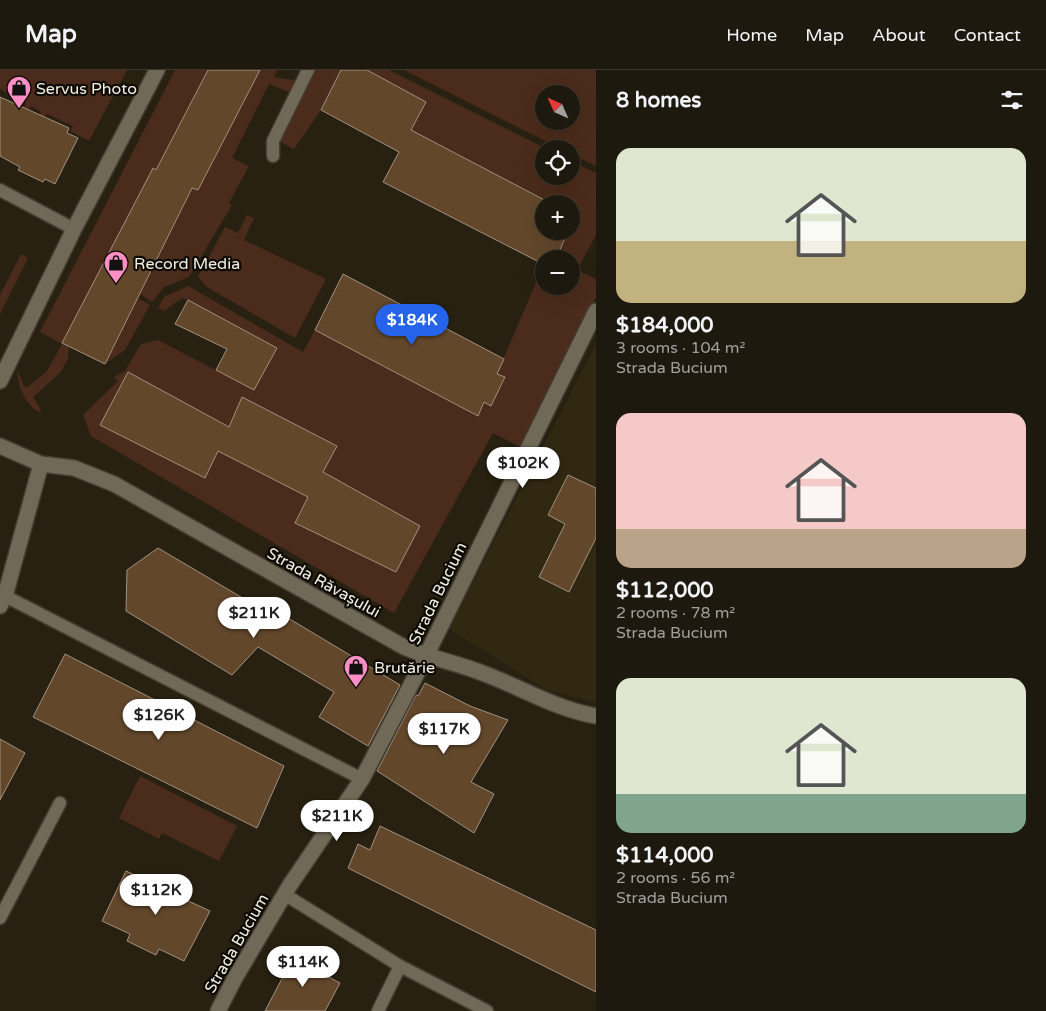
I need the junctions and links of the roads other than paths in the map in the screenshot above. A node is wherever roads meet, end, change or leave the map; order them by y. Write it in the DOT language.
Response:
graph roads {
  1 [pos="157,70"];
  2 [pos="308,70"];
  3 [pos="273,156"];
  4 [pos="0,190"];
  5 [pos="74,229"];
  6 [pos="596,311"];
  7 [pos="0,381"];
  8 [pos="0,446"];
  9 [pos="41,464"];
  10 [pos="3,601"];
  11 [pos="426,656"];
  12 [pos="596,716"];
  13 [pos="362,779"];
  14 [pos="60,803"];
  15 [pos="284,894"];
  16 [pos="0,918"];
  17 [pos="400,966"];
  18 [pos="218,1011"];
  19 [pos="378,1011"];
  20 [pos="487,1011"];
  1 -- 5 [label="street"];
  2 -- 3 [label="lane"];
  4 -- 5 [label="lane"];
  5 -- 7 [label="street"];
  6 -- 11 [label="street, Strada Bucium"];
  8 -- 9 [label="street, Strada Răvașului"];
  9 -- 10 [label="street"];
  9 -- 11 [label="street, Strada Răvașului"];
  10 -- 13 [label="lane"];
  11 -- 12 [label="street, Strada Răvașului"];
  11 -- 13 [label="street, Strada Bucium"];
  13 -- 15 [label="street, Strada Bucium"];
  14 -- 16 [label="lane"];
  15 -- 17 [label="lane"];
  15 -- 18 [label="street, Strada Bucium"];
  17 -- 19 [label="lane"];
  17 -- 20 [label="lane"];
}
